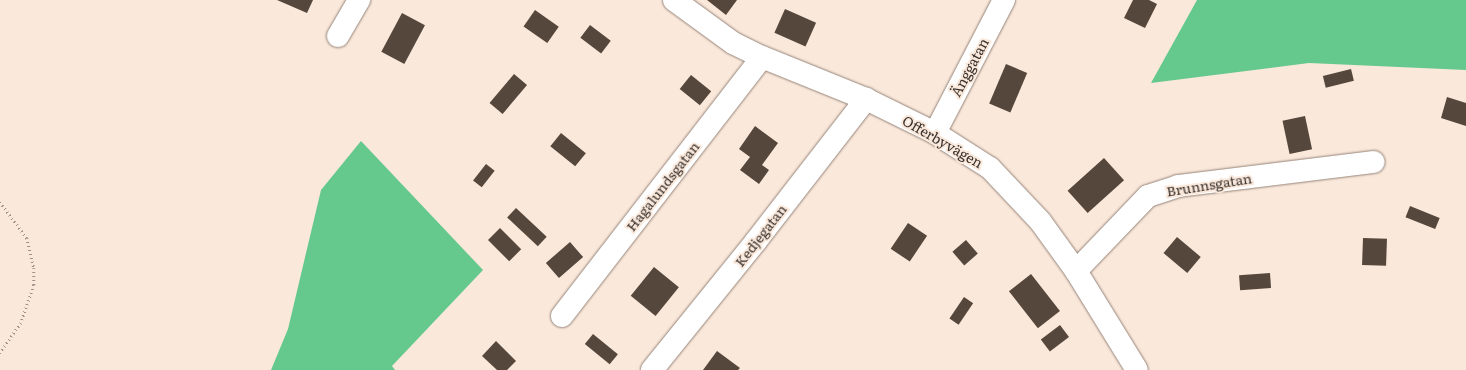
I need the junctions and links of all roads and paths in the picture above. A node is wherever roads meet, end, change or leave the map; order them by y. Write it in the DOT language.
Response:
graph roads {
  1 [pos="359,0"];
  2 [pos="674,0"];
  3 [pos="1004,0"];
  4 [pos="338,36"];
  5 [pos="762,57"];
  6 [pos="866,99"];
  7 [pos="935,133"];
  8 [pos="1374,162"];
  9 [pos="0,202"];
  10 [pos="1076,271"];
  11 [pos="562,316"];
  12 [pos="0,353"];
  13 [pos="652,370"];
  14 [pos="1137,370"];
  1 -- 4 [label="street"];
  2 -- 5 [label="street, Offerbyvägen"];
  3 -- 7 [label="street, Änggatan"];
  5 -- 6 [label="street, Offerbyvägen"];
  5 -- 11 [label="street, Hagalundsgatan"];
  6 -- 7 [label="street, Offerbyvägen"];
  6 -- 13 [label="street, Kedjegatan"];
  7 -- 10 [label="street, Offerbyvägen"];
  8 -- 10 [label="street, Brunnsgatan"];
  9 -- 12 [label="path"];
  10 -- 14 [label="street, Offerbyvägen"];
}
